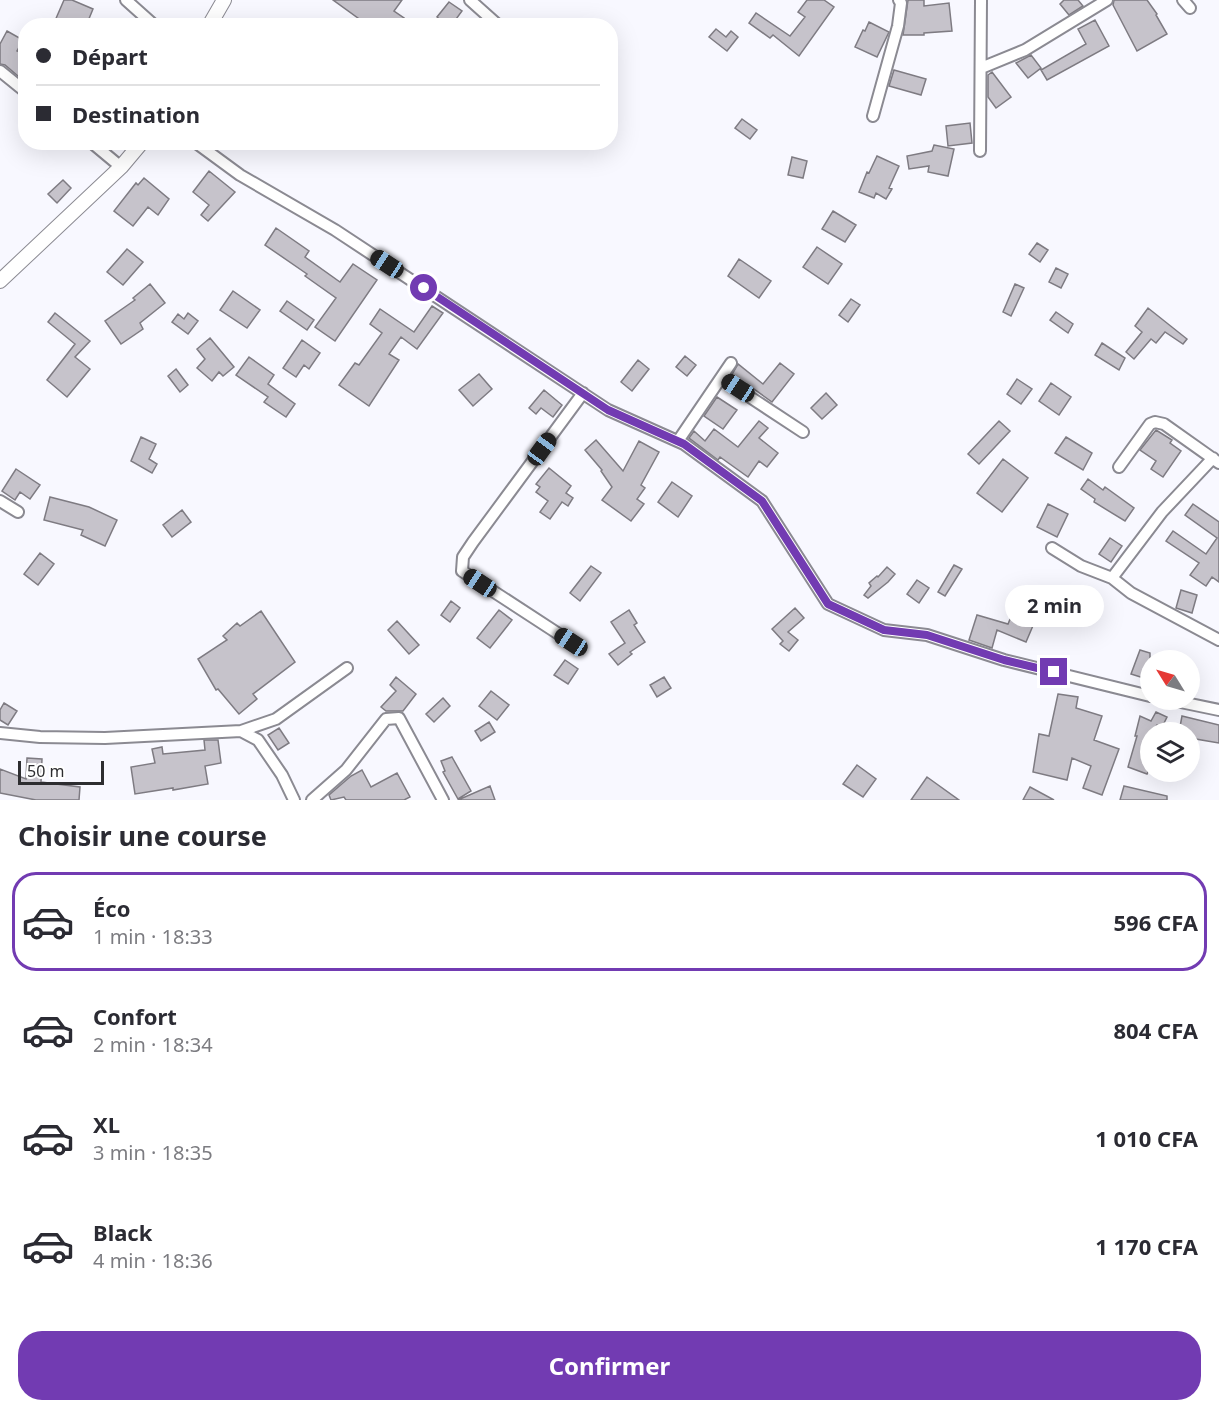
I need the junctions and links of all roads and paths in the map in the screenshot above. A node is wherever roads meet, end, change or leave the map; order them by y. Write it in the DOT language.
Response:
graph roads {
  1 [pos="126,0"];
  2 [pos="224,0"];
  3 [pos="470,0"];
  4 [pos="899,0"];
  5 [pos="981,0"];
  6 [pos="1107,0"];
  7 [pos="146,18"];
  8 [pos="213,18"];
  9 [pos="490,18"];
  10 [pos="981,68"];
  11 [pos="0,71"];
  12 [pos="18,86"];
  13 [pos="873,116"];
  14 [pos="101,150"];
  15 [pos="135,150"];
  16 [pos="206,150"];
  17 [pos="980,151"];
  18 [pos="121,167"];
  19 [pos="1,279"];
  20 [pos="731,363"];
  21 [pos="721,378"];
  22 [pos="583,393"];
  23 [pos="803,432"];
  24 [pos="678,441"];
  25 [pos="1216,461"];
  26 [pos="1119,467"];
  27 [pos="0,501"];
  28 [pos="18,512"];
  29 [pos="1052,548"];
  30 [pos="1112,578"];
  31 [pos="1219,640"];
  32 [pos="571,642"];
  33 [pos="347,668"];
  34 [pos="1140,694"];
  35 [pos="1200,706"];
  36 [pos="1219,710"];
  37 [pos="241,731"];
  38 [pos="0,733"];
  39 [pos="294,800"];
  40 [pos="312,800"];
  41 [pos="443,800"];
  1 -- 7 [label="street"];
  2 -- 8 [label="street"];
  3 -- 9 [label="street"];
  4 -- 13 [label="street"];
  5 -- 10 [label="street"];
  6 -- 10 [label="street"];
  10 -- 17 [label="street"];
  11 -- 12 [label="street"];
  14 -- 18 [label="street"];
  15 -- 18 [label="street"];
  16 -- 22 [label="street"];
  18 -- 19 [label="street"];
  20 -- 21 [label="street"];
  21 -- 23 [label="street"];
  21 -- 24 [label="street"];
  22 -- 24 [label="street"];
  22 -- 32 [label="street"];
  24 -- 34 [label="street"];
  25 -- 26 [label="street"];
  25 -- 30 [label="street"];
  27 -- 28 [label="street"];
  29 -- 30 [label="street"];
  30 -- 31 [label="street"];
  33 -- 37 [label="street"];
  35 -- 36 [label="street"];
  37 -- 38 [label="street"];
  37 -- 39 [label="street"];
  40 -- 41 [label="street"];
}
